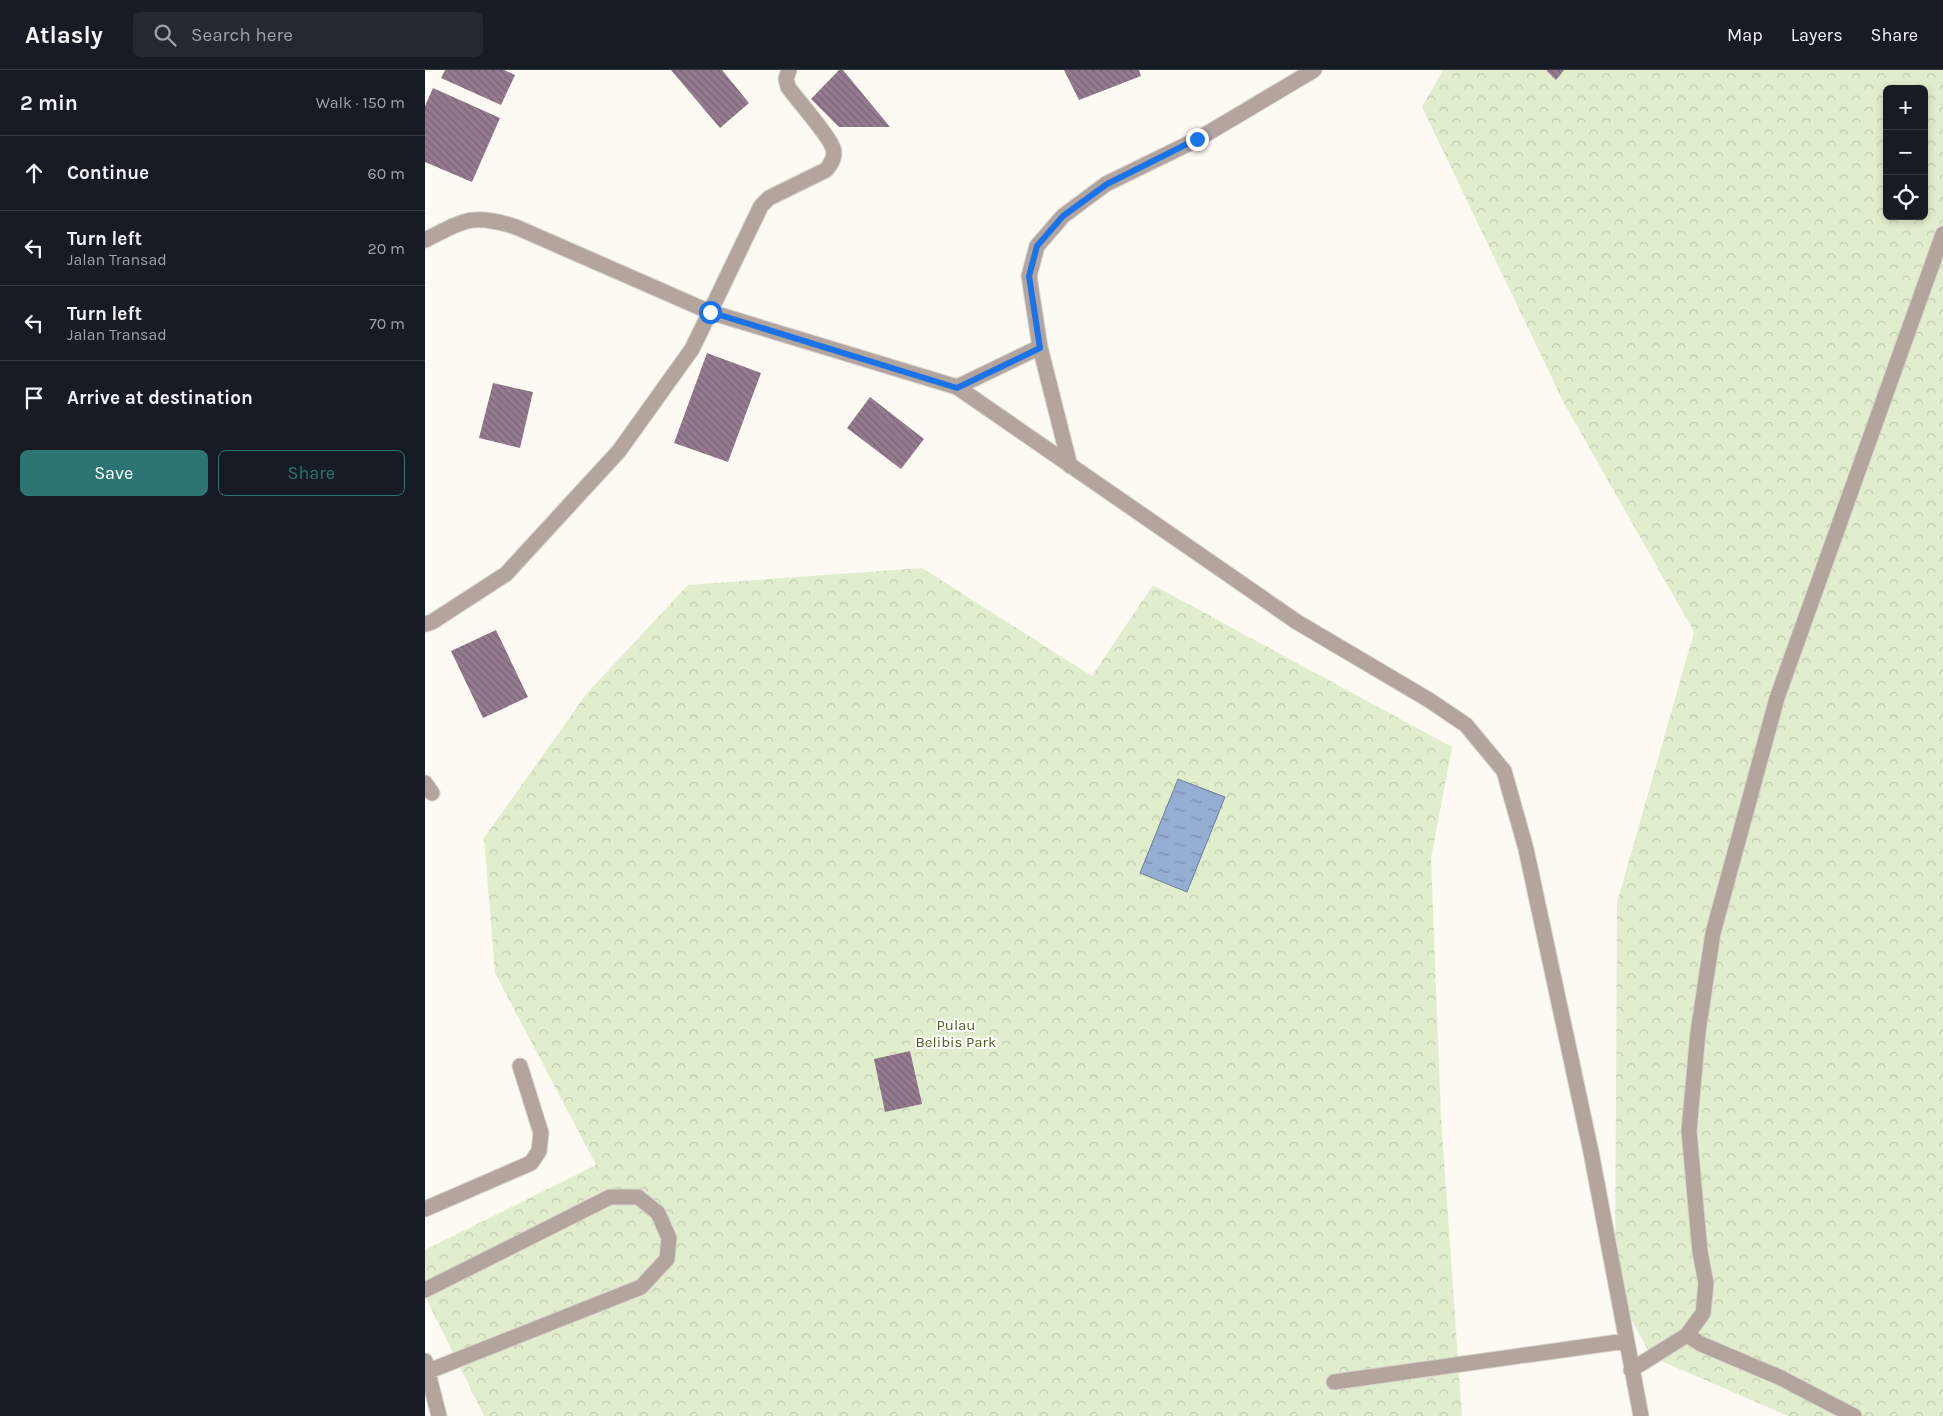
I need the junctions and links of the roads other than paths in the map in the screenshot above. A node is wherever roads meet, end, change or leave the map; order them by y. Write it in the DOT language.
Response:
graph roads {
  1 [pos="789,70"];
  2 [pos="1314,70"];
  3 [pos="1943,234"];
  4 [pos="425,240"];
  5 [pos="710,312"];
  6 [pos="1040,348"];
  7 [pos="957,388"];
  8 [pos="1070,466"];
  9 [pos="425,624"];
  10 [pos="520,1066"];
  11 [pos="425,1209"];
  12 [pos="425,1290"];
  13 [pos="1687,1335"];
  14 [pos="1626,1340"];
  15 [pos="427,1366"];
  16 [pos="1631,1370"];
  17 [pos="1334,1382"];
  18 [pos="439,1416"];
  19 [pos="1641,1416"];
  20 [pos="1854,1416"];
  1 -- 5 [label="street"];
  2 -- 6 [label="street"];
  3 -- 13 [label="street"];
  4 -- 5 [label="street"];
  5 -- 7 [label="street"];
  5 -- 9 [label="street"];
  6 -- 7 [label="street"];
  6 -- 8 [label="street"];
  7 -- 8 [label="street"];
  8 -- 14 [label="street"];
  10 -- 11 [label="street"];
  12 -- 15 [label="street"];
  13 -- 16 [label="street"];
  13 -- 20 [label="street"];
  14 -- 16 [label="street"];
  14 -- 17 [label="street"];
  15 -- 18 [label="street"];
  16 -- 19 [label="street"];
}
